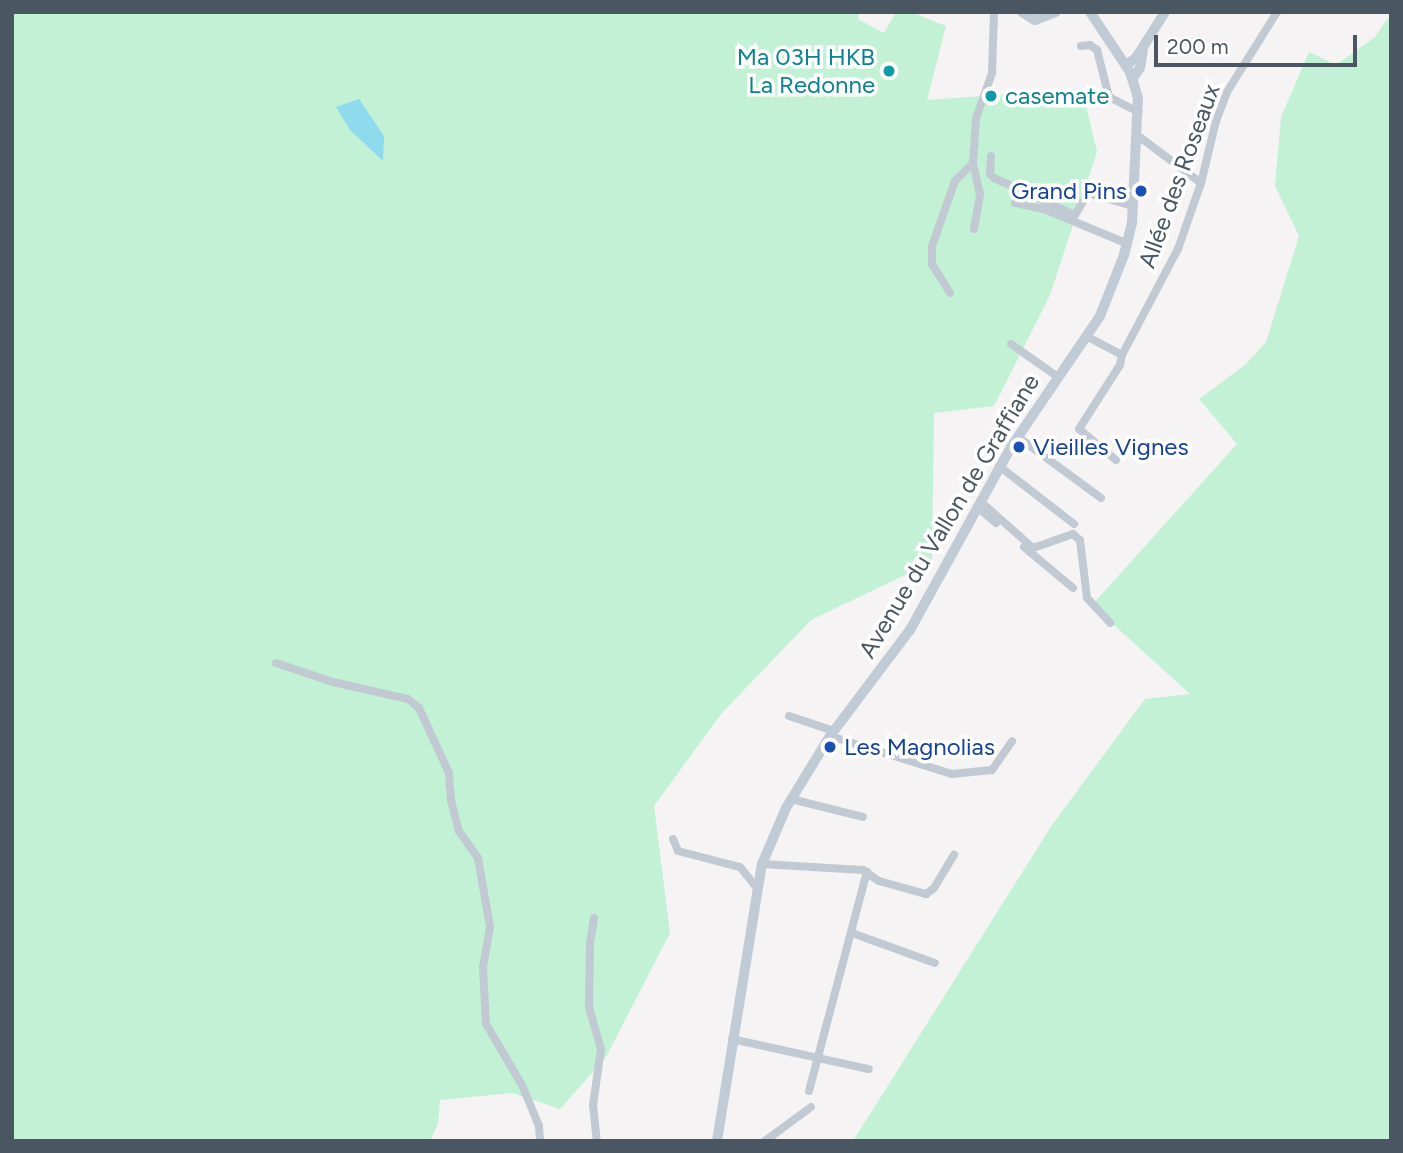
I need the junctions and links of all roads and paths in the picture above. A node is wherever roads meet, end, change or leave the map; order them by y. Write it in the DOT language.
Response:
graph roads {
  1 [pos="994,12"];
  2 [pos="1022,12"];
  3 [pos="1056,12"];
  4 [pos="1090,12"];
  5 [pos="1165,12"];
  6 [pos="1276,12"];
  7 [pos="1144,44"];
  8 [pos="1081,46"];
  9 [pos="1126,65"];
  10 [pos="1133,78"];
  11 [pos="1138,112"];
  12 [pos="1137,135"];
  13 [pos="991,156"];
  14 [pos="973,163"];
  15 [pos="1200,183"];
  16 [pos="1015,203"];
  17 [pos="1133,206"];
  18 [pos="974,229"];
  19 [pos="1128,244"];
  20 [pos="950,293"];
  21 [pos="1088,337"];
  22 [pos="1011,344"];
  23 [pos="1122,355"];
  24 [pos="1058,377"];
  25 [pos="1018,437"];
  26 [pos="1116,460"];
  27 [pos="999,467"];
  28 [pos="1101,498"];
  29 [pos="978,504"];
  30 [pos="1074,524"];
  31 [pos="1073,588"];
  32 [pos="1110,623"];
  33 [pos="276,663"];
  34 [pos="789,716"];
  35 [pos="832,734"];
  36 [pos="1012,741"];
  37 [pos="791,799"];
  38 [pos="863,817"];
  39 [pos="673,839"];
  40 [pos="954,855"];
  41 [pos="762,863"];
  42 [pos="867,872"];
  43 [pos="758,889"];
  44 [pos="594,918"];
  45 [pos="852,933"];
  46 [pos="935,963"];
  47 [pos="732,1039"];
  48 [pos="816,1056"];
  49 [pos="869,1069"];
  50 [pos="809,1091"];
  51 [pos="811,1107"];
  52 [pos="540,1141"];
  53 [pos="597,1141"];
  54 [pos="716,1141"];
  55 [pos="765,1141"];
  1 -- 14 [label="street"];
  2 -- 3 [label="street"];
  4 -- 9 [label="street, Avenue du Vallon de Graffiane"];
  5 -- 7 [label="street"];
  6 -- 15 [label="street, Allée des Roseaux"];
  7 -- 9 [label="street"];
  7 -- 10 [label="street"];
  8 -- 11 [label="street"];
  9 -- 10 [label="street, Avenue du Vallon de Graffiane"];
  10 -- 11 [label="street, Avenue du Vallon de Graffiane"];
  11 -- 12 [label="street, Avenue du Vallon de Graffiane"];
  12 -- 15 [label="street"];
  12 -- 17 [label="street, Avenue du Vallon de Graffiane"];
  13 -- 17 [label="street"];
  14 -- 18 [label="street"];
  14 -- 20 [label="street"];
  15 -- 23 [label="street, Allée des Roseaux"];
  16 -- 19 [label="street"];
  17 -- 19 [label="street, Avenue du Vallon de Graffiane"];
  19 -- 21 [label="street, Avenue du Vallon de Graffiane"];
  21 -- 23 [label="street"];
  21 -- 24 [label="street, Avenue du Vallon de Graffiane"];
  22 -- 24 [label="street"];
  23 -- 26 [label="street, Allée des Roseaux"];
  24 -- 25 [label="street, Avenue du Vallon de Graffiane"];
  25 -- 27 [label="street, Avenue du Vallon de Graffiane"];
  25 -- 28 [label="street"];
  27 -- 29 [label="street, Avenue du Vallon de Graffiane"];
  27 -- 30 [label="street"];
  29 -- 31 [label="street"];
  29 -- 32 [label="street"];
  29 -- 35 [label="street, Avenue du Vallon de Graffiane"];
  33 -- 52 [label="street"];
  34 -- 35 [label="street"];
  35 -- 36 [label="street"];
  35 -- 37 [label="street, Avenue du Vallon de Graffiane"];
  37 -- 38 [label="street"];
  37 -- 41 [label="street, Avenue du Vallon de Graffiane"];
  39 -- 43 [label="street"];
  40 -- 42 [label="street"];
  41 -- 42 [label="street"];
  41 -- 43 [label="street, Avenue du Vallon de Graffiane"];
  42 -- 45 [label="street"];
  43 -- 47 [label="street, Avenue du Vallon de Graffiane"];
  44 -- 53 [label="street"];
  45 -- 46 [label="street"];
  45 -- 48 [label="street"];
  47 -- 48 [label="street"];
  47 -- 54 [label="street, Avenue du Vallon de Graffiane"];
  48 -- 49 [label="street"];
  48 -- 50 [label="street"];
  51 -- 55 [label="street"];
}
